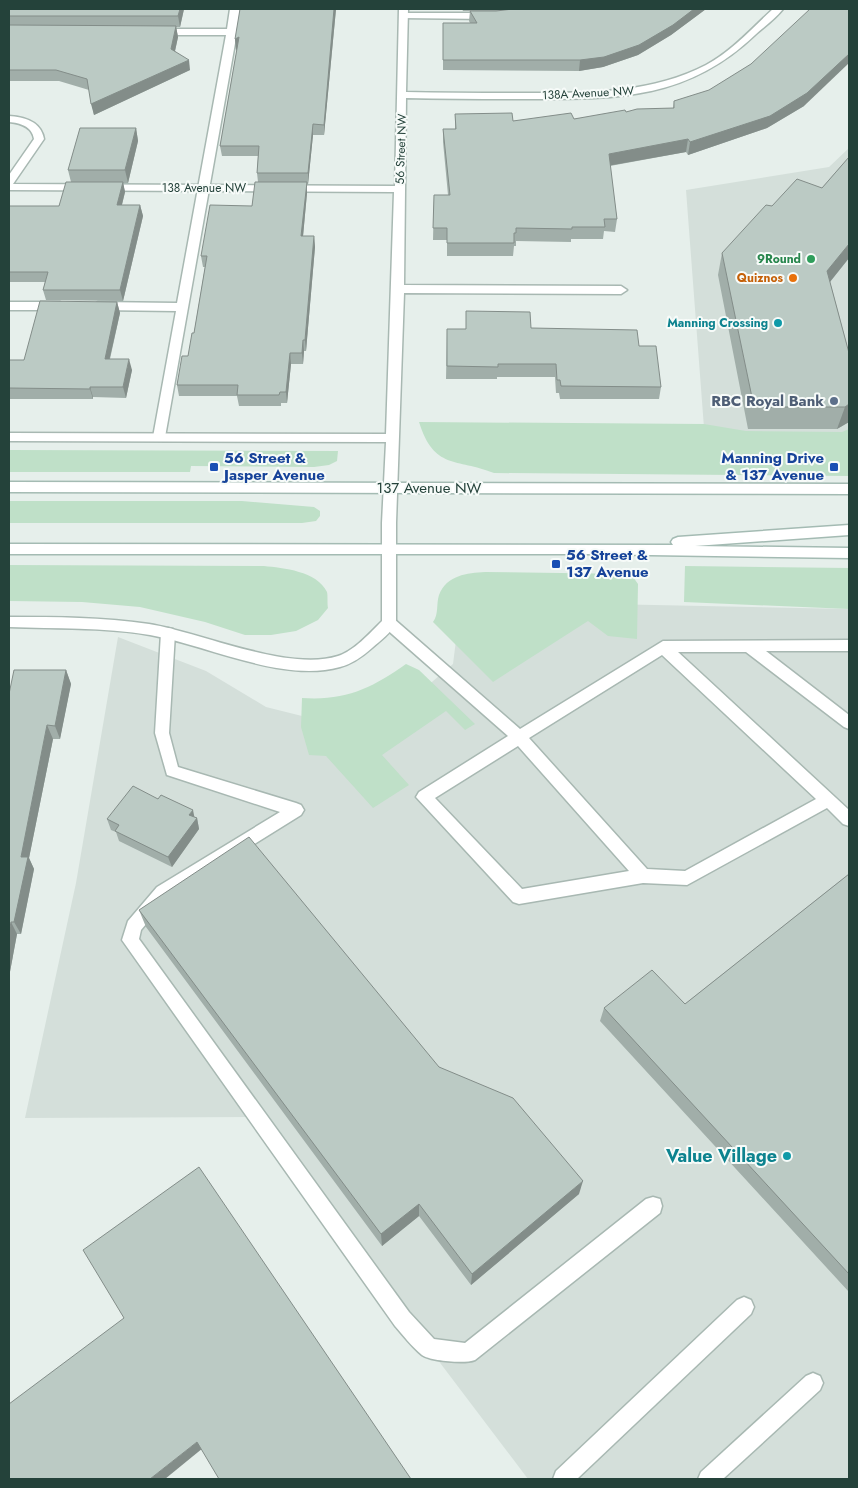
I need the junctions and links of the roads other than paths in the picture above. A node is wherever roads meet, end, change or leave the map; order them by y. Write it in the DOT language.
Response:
graph roads {
  1 [pos="235,9"];
  2 [pos="776,9"];
  3 [pos="403,12"];
  4 [pos="502,16"];
  5 [pos="145,32"];
  6 [pos="232,32"];
  7 [pos="403,96"];
  8 [pos="9,119"];
  9 [pos="9,182"];
  10 [pos="9,188"];
  11 [pos="204,188"];
  12 [pos="400,189"];
  13 [pos="398,289"];
  14 [pos="622,290"];
  15 [pos="9,306"];
  16 [pos="183,307"];
  17 [pos="9,437"];
  18 [pos="159,437"];
  19 [pos="391,438"];
  20 [pos="9,487"];
  21 [pos="390,488"];
  22 [pos="849,489"];
  23 [pos="849,530"];
  24 [pos="9,549"];
  25 [pos="389,549"];
  26 [pos="584,549"];
  27 [pos="849,553"];
  28 [pos="9,622"];
  29 [pos="389,623"];
  30 [pos="168,634"];
  31 [pos="849,645"];
  32 [pos="749,646"];
  33 [pos="663,647"];
  34 [pos="849,723"];
  35 [pos="519,737"];
  36 [pos="828,800"];
  37 [pos="849,819"];
  38 [pos="643,876"];
  39 [pos="654,1206"];
  40 [pos="744,1307"];
  41 [pos="813,1383"];
  42 [pos="563,1478"];
  43 [pos="708,1479"];
  1 -- 6 [label="street"];
  2 -- 7 [label="street, 138A Avenue NW"];
  3 -- 4 [label="street"];
  3 -- 7 [label="street, 56 Street NW"];
  5 -- 6 [label="street"];
  6 -- 11 [label="street"];
  7 -- 12 [label="street, 56 Street NW"];
  8 -- 9 [label="street"];
  10 -- 11 [label="street, 138 Avenue NW"];
  11 -- 12 [label="street, 138 Avenue NW"];
  11 -- 16 [label="street"];
  12 -- 13 [label="street, 56 Street NW"];
  13 -- 14 [label="street"];
  13 -- 19 [label="street, 56 Street NW"];
  15 -- 16 [label="street"];
  16 -- 18 [label="street"];
  17 -- 18 [label="street"];
  18 -- 19 [label="street"];
  19 -- 21 [label="street, 56 Street NW"];
  20 -- 21 [label="street, 137 Avenue NW"];
  21 -- 22 [label="street, 137 Avenue NW"];
  21 -- 25 [label="street, 56 Street NW"];
  23 -- 26 [label="street"];
  24 -- 25 [label="street"];
  25 -- 26 [label="street"];
  25 -- 29 [label="street"];
  26 -- 27 [label="street"];
  28 -- 30 [label="street"];
  29 -- 30 [label="street"];
  29 -- 35 [label="street"];
  30 -- 39 [label="street"];
  31 -- 32 [label="street"];
  32 -- 33 [label="street"];
  32 -- 34 [label="street"];
  33 -- 35 [label="street"];
  33 -- 36 [label="street"];
  35 -- 38 [label="street"];
  35 -- 38 [label="street"];
  36 -- 37 [label="street"];
  36 -- 38 [label="street"];
  40 -- 42 [label="street"];
  41 -- 43 [label="street"];
}
